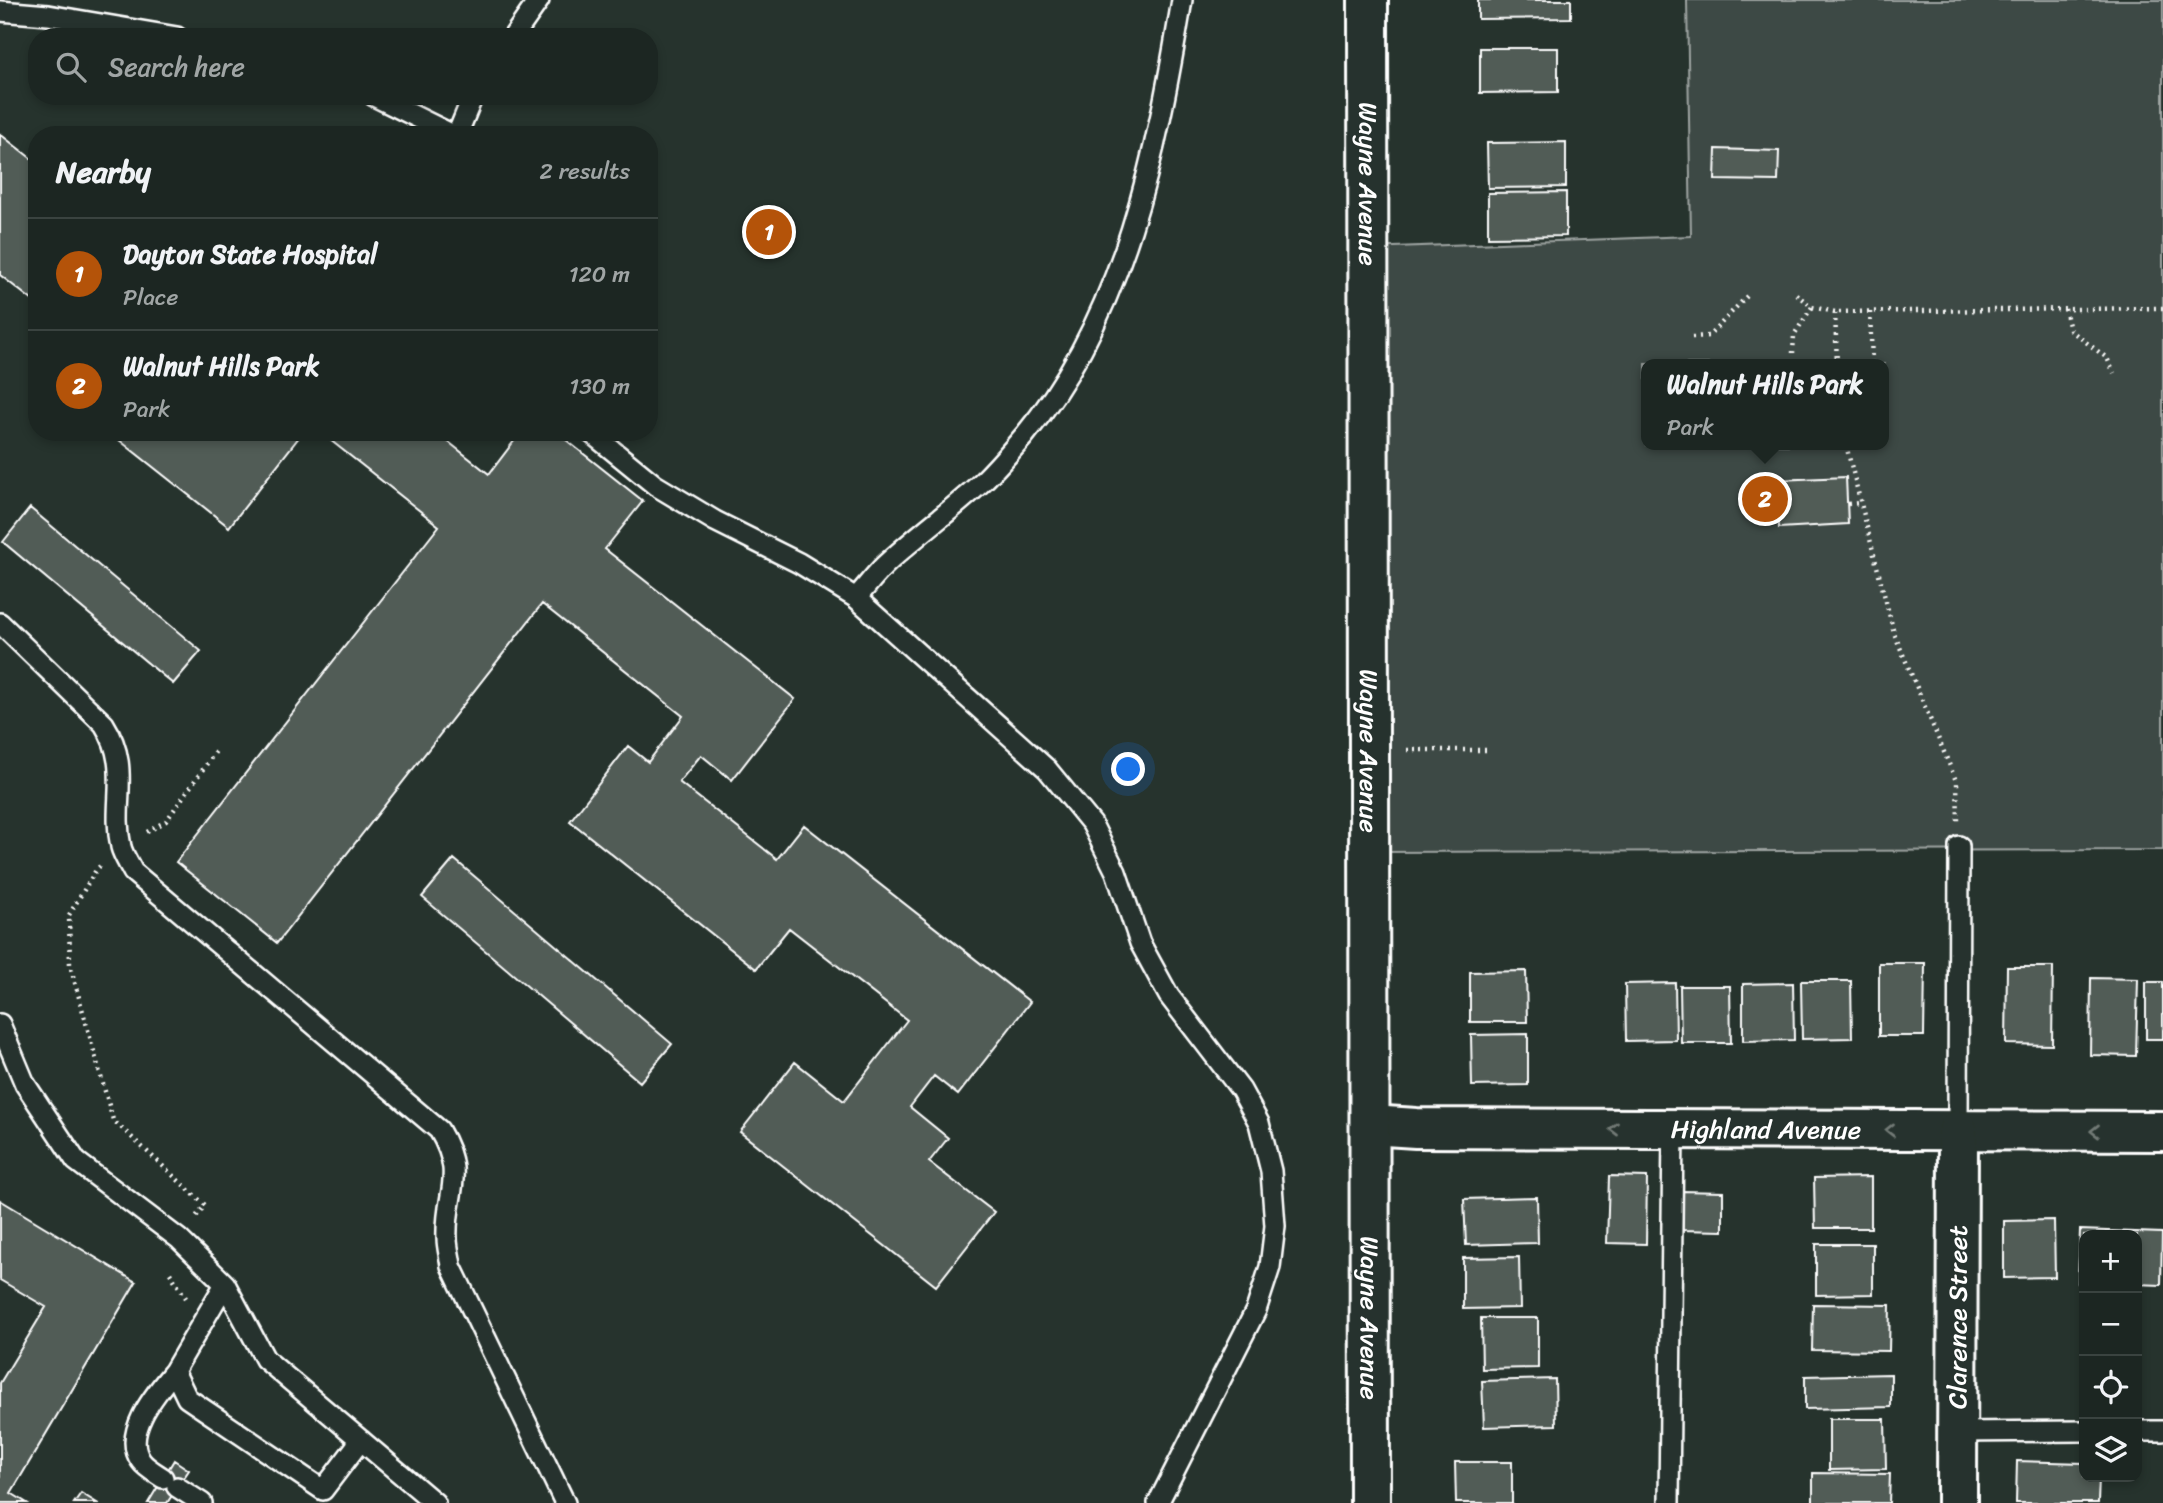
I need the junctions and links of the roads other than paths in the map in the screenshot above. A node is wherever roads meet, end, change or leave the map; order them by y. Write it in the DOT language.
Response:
graph roads {
  1 [pos="539,0"];
  2 [pos="1182,0"];
  3 [pos="1368,0"];
  4 [pos="0,11"];
  5 [pos="124,28"];
  6 [pos="519,28"];
  7 [pos="393,105"];
  8 [pos="469,105"];
  9 [pos="436,126"];
  10 [pos="459,126"];
  11 [pos="601,441"];
  12 [pos="856,598"];
  13 [pos="0,623"];
  14 [pos="1959,846"];
  15 [pos="0,1024"];
  16 [pos="1370,1125"];
  17 [pos="1673,1129"];
  18 [pos="1958,1130"];
  19 [pos="2163,1132"];
  20 [pos="225,1284"];
  21 [pos="174,1371"];
  22 [pos="2079,1431"];
  23 [pos="2142,1431"];
  24 [pos="2163,1431"];
  25 [pos="1957,1432"];
  26 [pos="361,1440"];
  27 [pos="319,1497"];
  28 [pos="202,1503"];
  29 [pos="435,1503"];
  30 [pos="565,1503"];
  31 [pos="1158,1503"];
  32 [pos="1370,1503"];
  33 [pos="1669,1503"];
  34 [pos="1957,1503"];
  1 -- 6 [label="lane"];
  2 -- 12 [label="lane"];
  3 -- 16 [label="main road, Wayne Avenue"];
  4 -- 5 [label="lane"];
  7 -- 9 [label="lane"];
  8 -- 10 [label="lane"];
  11 -- 12 [label="lane"];
  12 -- 31 [label="lane"];
  13 -- 30 [label="lane"];
  14 -- 18 [label="lane"];
  15 -- 20 [label="lane"];
  17 -- 16 [label="main road, Highland Avenue, one-way"];
  16 -- 32 [label="main road, Wayne Avenue"];
  18 -- 17 [label="main road, Highland Avenue, one-way"];
  17 -- 33 [label="lane"];
  19 -- 18 [label="main road, Highland Avenue, one-way"];
  18 -- 25 [label="main road, Clarence Street"];
  20 -- 21 [label="lane"];
  20 -- 26 [label="lane"];
  21 -- 27 [label="lane"];
  21 -- 28 [label="lane"];
  22 -- 25 [label="lane"];
  23 -- 24 [label="lane"];
  25 -- 34 [label="main road, Clarence Street"];
  26 -- 27 [label="lane"];
  26 -- 29 [label="lane"];
}
